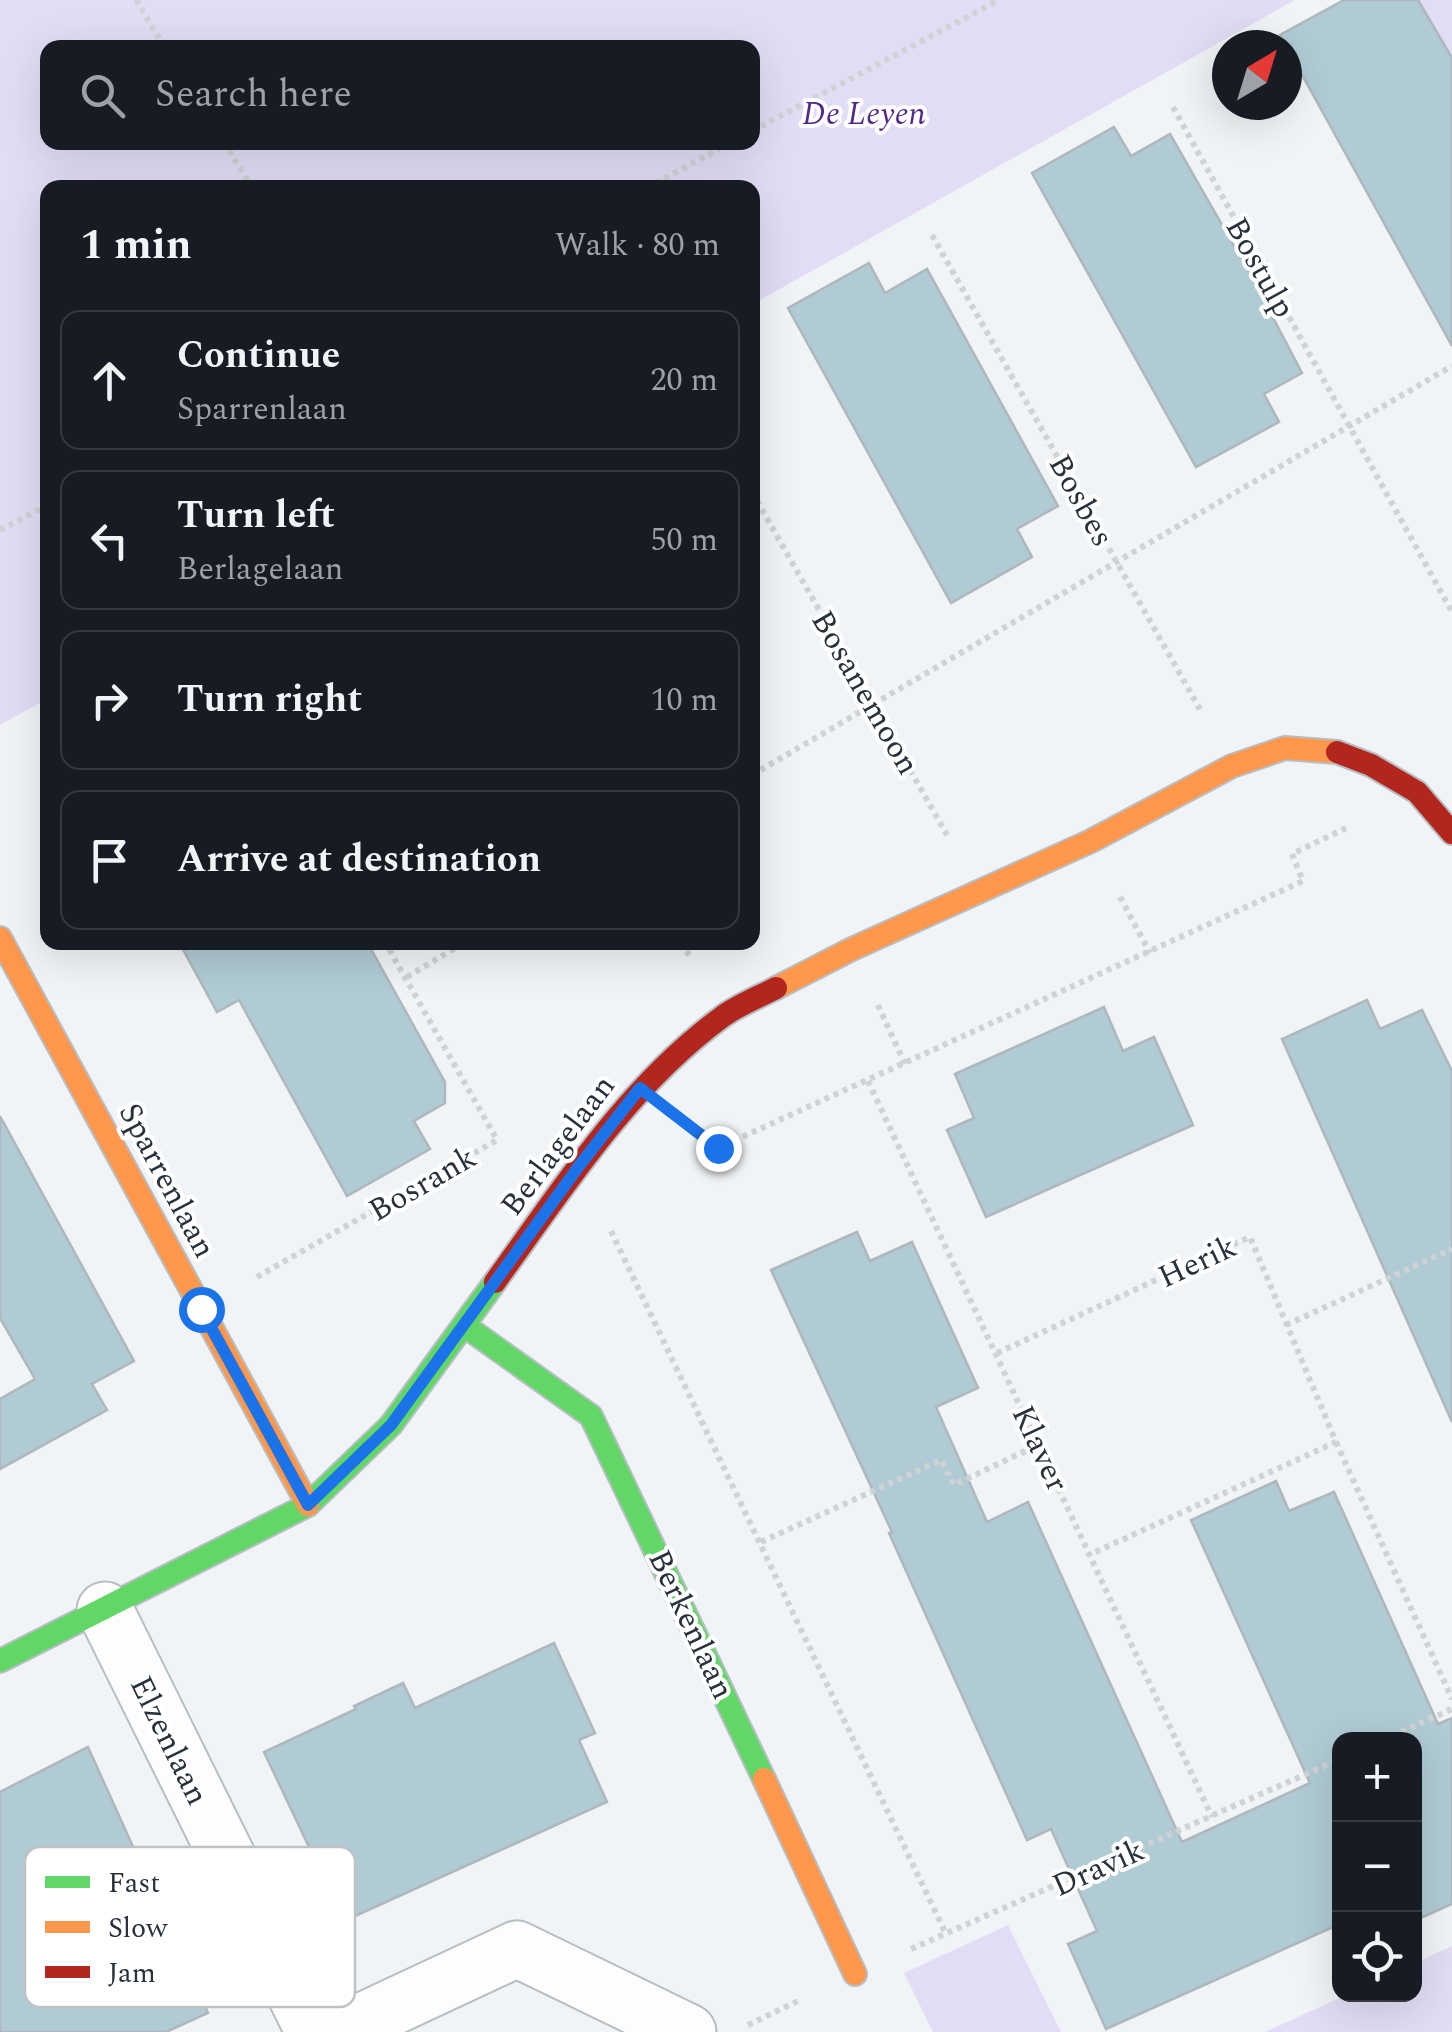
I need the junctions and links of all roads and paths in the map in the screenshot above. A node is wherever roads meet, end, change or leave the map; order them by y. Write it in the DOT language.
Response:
graph roads {
  1 [pos="136,0"];
  2 [pos="999,0"];
  3 [pos="160,40"];
  4 [pos="1173,107"];
  5 [pos="760,127"];
  6 [pos="229,150"];
  7 [pos="716,150"];
  8 [pos="247,180"];
  9 [pos="662,180"];
  10 [pos="932,234"];
  11 [pos="1452,366"];
  12 [pos="1349,427"];
  13 [pos="760,506"];
  14 [pos="40,509"];
  15 [pos="0,530"];
  16 [pos="1117,562"];
  17 [pos="1452,612"];
  18 [pos="873,704"];
  19 [pos="1232,766"];
  20 [pos="760,769"];
  21 [pos="1417,792"];
  22 [pos="1452,832"];
  23 [pos="980,892"];
  24 [pos="0,938"];
  25 [pos="390,950"];
  26 [pos="452,950"];
  27 [pos="407,977"];
  28 [pos="868,1080"];
  29 [pos="640,1088"];
  30 [pos="579,1166"];
  31 [pos="1452,1249"];
  32 [pos="201,1309"];
  33 [pos="1286,1325"];
  34 [pos="465,1326"];
  35 [pos="997,1353"];
  36 [pos="1336,1442"];
  37 [pos="1038,1445"];
  38 [pos="308,1505"];
  39 [pos="761,1542"];
  40 [pos="1091,1554"];
  41 [pos="105,1610"];
  42 [pos="0,1662"];
  43 [pos="1452,1699"];
  44 [pos="1452,1708"];
  45 [pos="1400,1732"];
  46 [pos="1332,1763"];
  47 [pos="1212,1817"];
  48 [pos="222,1847"];
  49 [pos="946,1934"];
  50 [pos="855,1974"];
  51 [pos="302,2007"];
  52 [pos="314,2032"];
  53 [pos="339,2032"];
  54 [pos="688,2032"];
  1 -- 3 [label="path"];
  2 -- 5 [label="path"];
  4 -- 12 [label="path, Bostulp"];
  6 -- 8 [label="path"];
  7 -- 9 [label="path"];
  10 -- 16 [label="path, Bosbes"];
  11 -- 12 [label="path"];
  12 -- 16 [label="path"];
  12 -- 17 [label="path, Bostulp"];
  13 -- 18 [label="path, Bosanemoon"];
  14 -- 15 [label="path"];
  16 -- 18 [label="path"];
  16 -- 19 [label="path, Bosbes"];
  18 -- 20 [label="path"];
  18 -- 23 [label="path, Bosanemoon"];
  19 -- 21 [label="street, Berlagelaan"];
  19 -- 23 [label="street, Berlagelaan"];
  21 -- 22 [label="street, Berlagelaan"];
  21 -- 28 [label="path"];
  23 -- 29 [label="street, Berlagelaan"];
  24 -- 32 [label="street, Sparrenlaan"];
  25 -- 27 [label="path, Bosrank"];
  26 -- 27 [label="path"];
  27 -- 32 [label="path, Bosrank"];
  28 -- 29 [label="path"];
  28 -- 35 [label="path, Klaver"];
  29 -- 30 [label="street, Berlagelaan"];
  30 -- 34 [label="street, Berlagelaan"];
  30 -- 39 [label="path"];
  31 -- 33 [label="path"];
  32 -- 38 [label="street, Sparrenlaan"];
  33 -- 35 [label="path, Herik"];
  33 -- 36 [label="path, Herik"];
  34 -- 38 [label="street, Berlagelaan"];
  34 -- 50 [label="street, Berkenlaan"];
  35 -- 37 [label="path, Klaver"];
  36 -- 40 [label="path"];
  36 -- 43 [label="path, Herik"];
  37 -- 39 [label="path"];
  37 -- 40 [label="path, Klaver"];
  38 -- 41 [label="street, Berlagelaan"];
  39 -- 49 [label="path"];
  40 -- 47 [label="path, Klaver"];
  41 -- 42 [label="street, Berlagelaan"];
  41 -- 48 [label="street, Elzenlaan"];
  44 -- 45 [label="path"];
  46 -- 47 [label="path, Dravik"];
  47 -- 49 [label="path, Dravik"];
  49 -- 50 [label="path, Dravik"];
  51 -- 52 [label="street, Elzenlaan"];
  53 -- 54 [label="street"];
}
